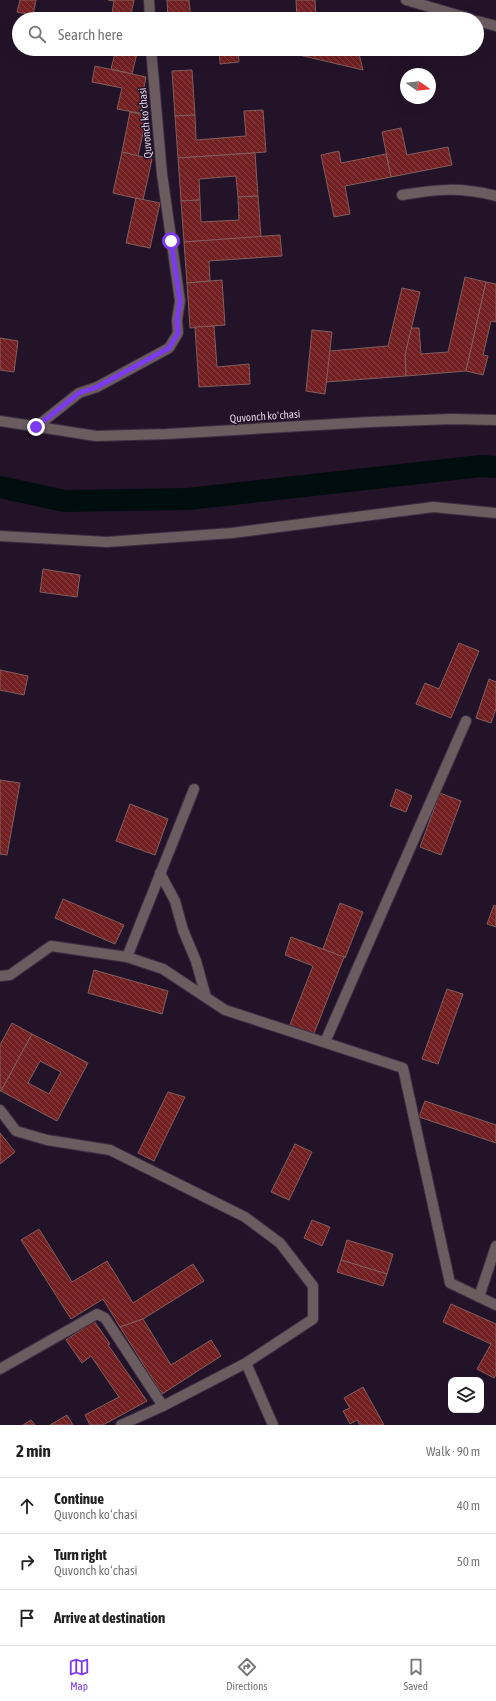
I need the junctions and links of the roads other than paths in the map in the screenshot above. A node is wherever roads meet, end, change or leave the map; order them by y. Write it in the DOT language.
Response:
graph roads {
  1 [pos="150,0"];
  2 [pos="406,0"];
  3 [pos="150,12"];
  4 [pos="447,12"];
  5 [pos="484,23"];
  6 [pos="496,26"];
  7 [pos="152,56"];
  8 [pos="402,195"];
  9 [pos="496,196"];
  10 [pos="496,420"];
  11 [pos="0,421"];
  12 [pos="36,427"];
  13 [pos="496,513"];
  14 [pos="0,536"];
  15 [pos="466,720"];
  16 [pos="194,789"];
  17 [pos="160,873"];
  18 [pos="126,957"];
  19 [pos="0,976"];
  20 [pos="206,997"];
  21 [pos="325,1042"];
  22 [pos="0,1110"];
  23 [pos="496,1246"];
  24 [pos="479,1297"];
  25 [pos="496,1304"];
  26 [pos="246,1363"];
  27 [pos="0,1368"];
  28 [pos="163,1406"];
  29 [pos="120,1425"];
  30 [pos="273,1425"];
  1 -- 3 [label="street"];
  2 -- 4 [label="street"];
  5 -- 6 [label="street"];
  7 -- 12 [label="street, Quvonch koʻchasi"];
  8 -- 9 [label="street"];
  10 -- 12 [label="street, Quvonch koʻchasi"];
  11 -- 12 [label="street, Quvonch koʻchasi"];
  13 -- 14 [label="street"];
  15 -- 21 [label="street"];
  16 -- 17 [label="street"];
  17 -- 18 [label="street"];
  17 -- 20 [label="street"];
  18 -- 19 [label="street"];
  18 -- 20 [label="street"];
  20 -- 21 [label="street"];
  21 -- 24 [label="street"];
  22 -- 26 [label="street"];
  23 -- 24 [label="street"];
  24 -- 25 [label="street"];
  26 -- 28 [label="street"];
  26 -- 30 [label="street"];
  27 -- 28 [label="street"];
  28 -- 29 [label="street"];
}
